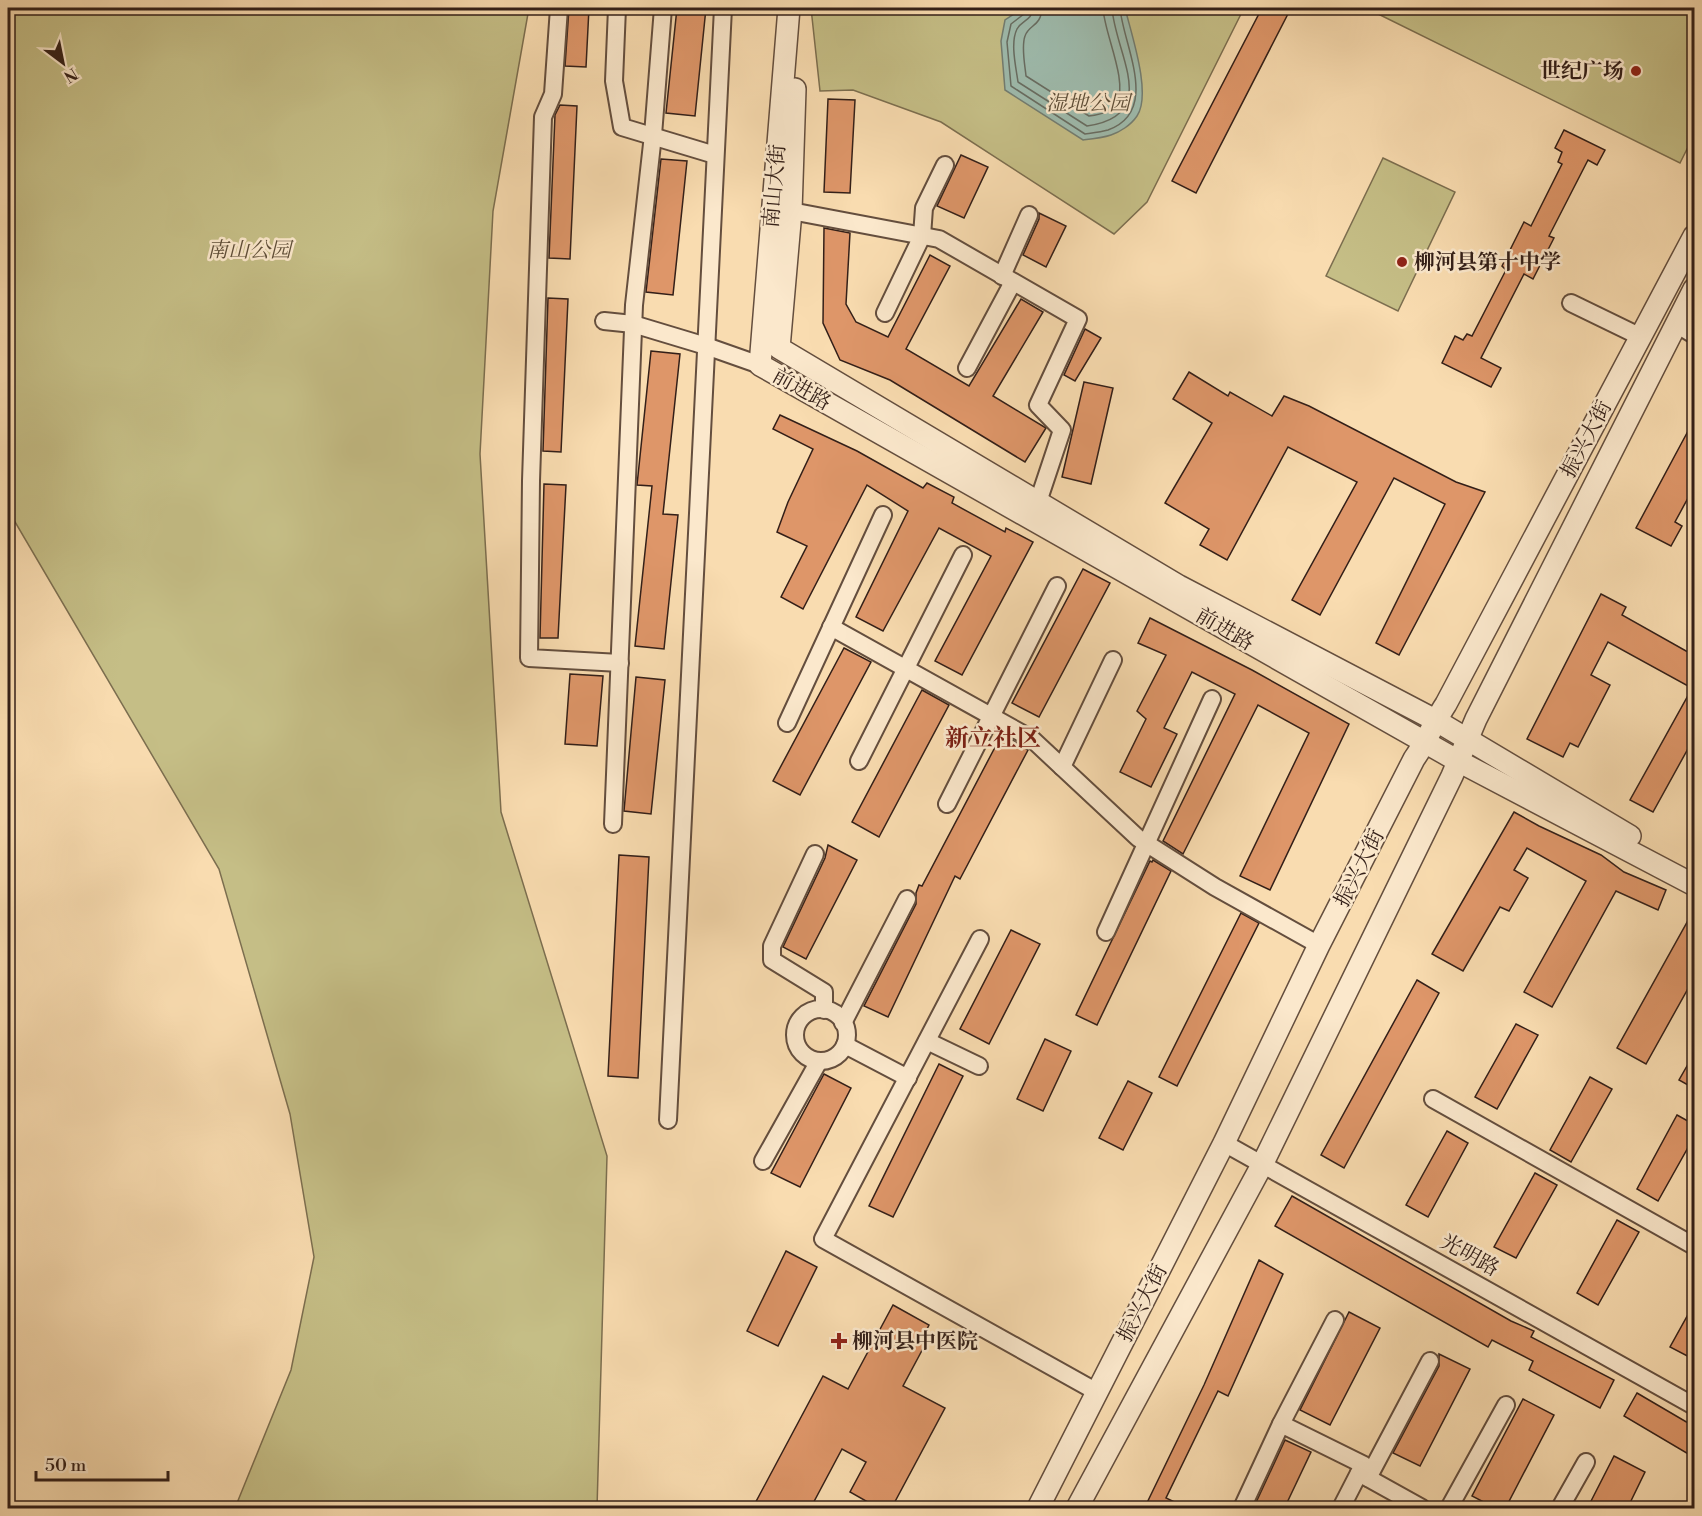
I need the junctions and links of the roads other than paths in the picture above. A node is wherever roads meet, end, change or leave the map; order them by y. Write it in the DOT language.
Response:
graph roads {
  1 [pos="559,8"];
  2 [pos="617,8"];
  3 [pos="663,8"];
  4 [pos="723,8"];
  5 [pos="789,8"];
  6 [pos="800,8"];
  7 [pos="653,135"];
  8 [pos="715,155"];
  9 [pos="945,165"];
  10 [pos="791,211"];
  11 [pos="1029,215"];
  12 [pos="922,236"];
  13 [pos="1695,236"];
  14 [pos="1008,279"];
  15 [pos="1695,289"];
  16 [pos="1571,303"];
  17 [pos="885,313"];
  18 [pos="604,321"];
  19 [pos="633,324"];
  20 [pos="1676,324"];
  21 [pos="1695,335"];
  22 [pos="1641,337"];
  23 [pos="706,346"];
  24 [pos="779,348"];
  25 [pos="760,365"];
  26 [pos="967,368"];
  27 [pos="1038,502"];
  28 [pos="883,515"];
  29 [pos="963,555"];
  30 [pos="1057,586"];
  31 [pos="831,627"];
  32 [pos="1113,660"];
  33 [pos="620,663"];
  34 [pos="906,669"];
  35 [pos="1212,699"];
  36 [pos="991,716"];
  37 [pos="1435,720"];
  38 [pos="787,723"];
  39 [pos="1467,740"];
  40 [pos="1426,743"];
  41 [pos="860,761"];
  42 [pos="1458,761"];
  43 [pos="1062,766"];
  44 [pos="947,804"];
  45 [pos="613,824"];
  46 [pos="1146,843"];
  47 [pos="815,854"];
  48 [pos="1695,870"];
  49 [pos="1695,885"];
  50 [pos="906,898"];
  51 [pos="1106,932"];
  52 [pos="980,939"];
  53 [pos="1319,945"];
  54 [pos="824,1010"];
  55 [pos="843,1023"];
  56 [pos="927,1041"];
  57 [pos="845,1045"];
  58 [pos="819,1061"];
  59 [pos="979,1066"];
  60 [pos="908,1078"];
  61 [pos="1433,1099"];
  62 [pos="668,1120"];
  63 [pos="1224,1143"];
  64 [pos="763,1161"];
  65 [pos="1262,1165"];
  66 [pos="1695,1246"];
  67 [pos="1335,1320"];
  68 [pos="1430,1360"];
  69 [pos="1098,1392"];
  70 [pos="1506,1405"];
  71 [pos="1695,1406"];
  72 [pos="1281,1424"];
  73 [pos="1586,1462"];
  74 [pos="1364,1476"];
  75 [pos="1038,1509"];
  76 [pos="1077,1509"];
  77 [pos="1242,1509"];
  78 [pos="1341,1509"];
  79 [pos="1422,1509"];
  80 [pos="1449,1509"];
  81 [pos="1560,1509"];
  1 -- 33 [label="street"];
  2 -- 7 [label="street"];
  3 -- 7 [label="street"];
  4 -- 8 [label="street"];
  5 -- 25 [label="street, 南山大街"];
  6 -- 10 [label="street, 南山大街"];
  7 -- 8 [label="street"];
  7 -- 19 [label="street"];
  8 -- 23 [label="street"];
  9 -- 12 [label="street"];
  10 -- 12 [label="street"];
  10 -- 24 [label="street, 南山大街"];
  11 -- 14 [label="street"];
  12 -- 14 [label="street"];
  12 -- 17 [label="street"];
  13 -- 22 [label="street, 振兴大街"];
  14 -- 26 [label="street"];
  14 -- 27 [label="street"];
  15 -- 20 [label="street, 振兴大街"];
  16 -- 22 [label="street"];
  18 -- 19 [label="street"];
  19 -- 23 [label="street"];
  19 -- 33 [label="street"];
  20 -- 21 [label="street"];
  20 -- 39 [label="street, 振兴大街"];
  22 -- 37 [label="street, 振兴大街"];
  23 -- 25 [label="street"];
  23 -- 62 [label="street"];
  24 -- 27 [label="street, 前进路"];
  25 -- 40 [label="street, 前进路"];
  27 -- 37 [label="street, 前进路"];
  28 -- 31 [label="street"];
  29 -- 34 [label="street"];
  30 -- 36 [label="street"];
  31 -- 34 [label="street"];
  31 -- 38 [label="street"];
  32 -- 43 [label="street"];
  33 -- 45 [label="street"];
  34 -- 36 [label="street"];
  34 -- 41 [label="street"];
  35 -- 46 [label="street"];
  36 -- 43 [label="street"];
  36 -- 44 [label="street"];
  37 -- 39 [label="street, 前进路"];
  37 -- 40 [label="street, 振兴大街"];
  39 -- 42 [label="street, 振兴大街"];
  39 -- 48 [label="street, 前进路"];
  40 -- 42 [label="street, 前进路"];
  40 -- 53 [label="street, 振兴大街"];
  42 -- 49 [label="street, 前进路"];
  42 -- 65 [label="street, 振兴大街"];
  43 -- 46 [label="street"];
  46 -- 51 [label="street"];
  46 -- 53 [label="street"];
  47 -- 54 [label="street"];
  50 -- 55 [label="street"];
  52 -- 56 [label="street"];
  53 -- 63 [label="street, 振兴大街"];
  54 -- 55 [label="street"];
  54 -- 58 [label="street"];
  55 -- 57 [label="street"];
  56 -- 59 [label="street"];
  56 -- 60 [label="street"];
  57 -- 58 [label="street"];
  57 -- 60 [label="street"];
  58 -- 64 [label="street"];
  60 -- 69 [label="street"];
  61 -- 66 [label="street"];
  63 -- 65 [label="street, 光明路"];
  63 -- 69 [label="street, 振兴大街"];
  65 -- 71 [label="street, 光明路"];
  65 -- 76 [label="street, 振兴大街"];
  67 -- 72 [label="street"];
  68 -- 74 [label="street"];
  69 -- 75 [label="street, 振兴大街"];
  70 -- 80 [label="street"];
  72 -- 74 [label="street"];
  72 -- 77 [label="street"];
  73 -- 81 [label="street"];
  74 -- 78 [label="street"];
  74 -- 79 [label="street"];
}
